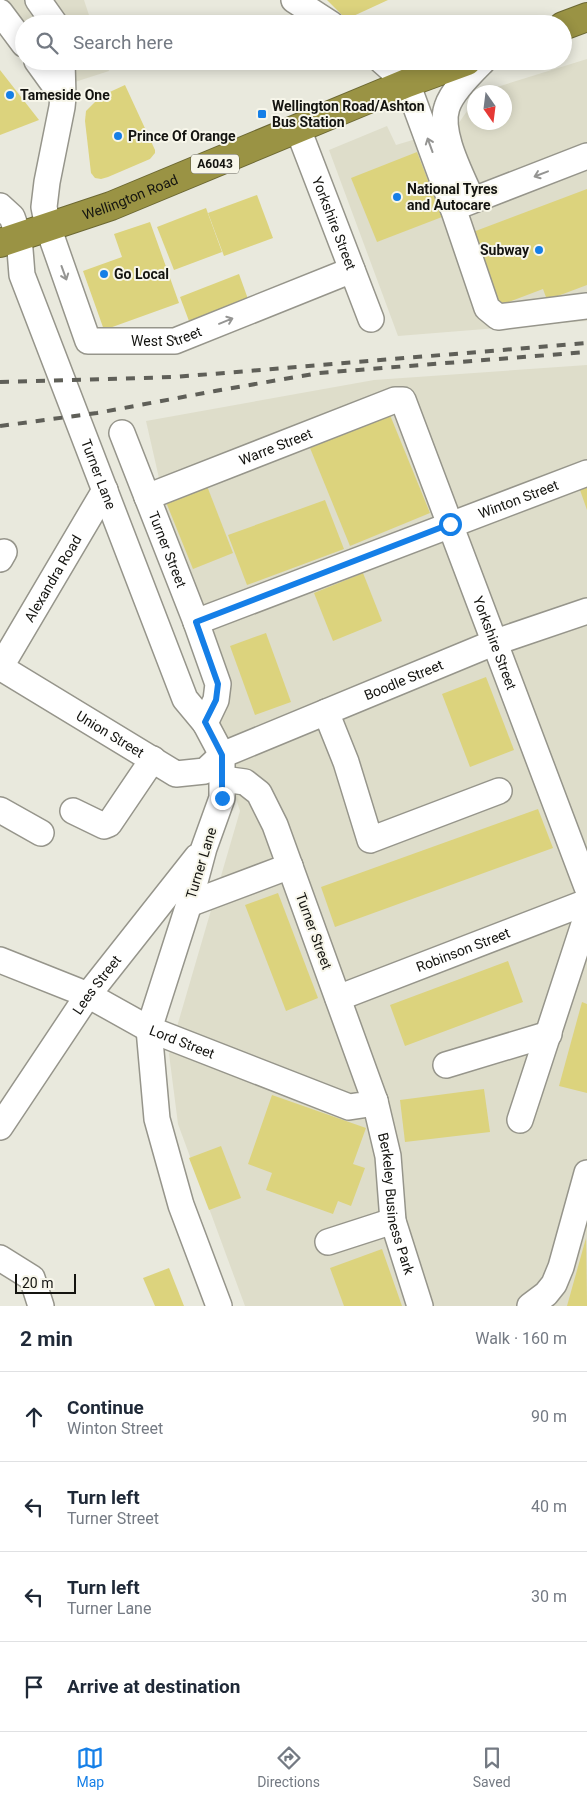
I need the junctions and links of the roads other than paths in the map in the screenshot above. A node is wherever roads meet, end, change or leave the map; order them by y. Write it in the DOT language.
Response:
graph roads {
  1 [pos="38,0"];
  2 [pos="294,0"];
  3 [pos="0,12"];
  4 [pos="49,15"];
  5 [pos="316,15"];
  6 [pos="15,32"];
  7 [pos="44,70"];
  8 [pos="62,70"];
  9 [pos="392,70"];
  10 [pos="442,70"];
  11 [pos="474,70"];
  12 [pos="407,83"];
  13 [pos="63,97"];
  14 [pos="298,128"];
  15 [pos="587,156"];
  16 [pos="463,204"];
  17 [pos="0,206"];
  18 [pos="48,226"];
  19 [pos="9,240"];
  20 [pos="352,270"];
  21 [pos="587,306"];
  22 [pos="371,319"];
  23 [pos="402,400"];
  24 [pos="122,433"];
  25 [pos="587,474"];
  26 [pos="105,490"];
  27 [pos="147,497"];
  28 [pos="450,524"];
  29 [pos="587,611"];
  30 [pos="196,622"];
  31 [pos="493,643"];
  32 [pos="0,668"];
  33 [pos="326,712"];
  34 [pos="205,722"];
  35 [pos="222,755"];
  36 [pos="153,760"];
  37 [pos="223,779"];
  38 [pos="499,791"];
  39 [pos="0,810"];
  40 [pos="73,811"];
  41 [pos="41,833"];
  42 [pos="204,848"];
  43 [pos="290,866"];
  44 [pos="587,887"];
  45 [pos="587,902"];
  46 [pos="189,904"];
  47 [pos="587,915"];
  48 [pos="0,960"];
  49 [pos="88,995"];
  50 [pos="338,998"];
  51 [pos="149,1029"];
  52 [pos="549,1034"];
  53 [pos="446,1065"];
  54 [pos="372,1102"];
  55 [pos="520,1120"];
  56 [pos="0,1127"];
  57 [pos="587,1173"];
  58 [pos="393,1221"];
  59 [pos="328,1242"];
  60 [pos="0,1258"];
  61 [pos="41,1306"];
  62 [pos="219,1306"];
  63 [pos="420,1306"];
  64 [pos="530,1306"];
  1 -- 4 [label="street"];
  2 -- 5 [label="street"];
  3 -- 6 [label="street"];
  7 -- 13 [label="street"];
  8 -- 13 [label="street"];
  9 -- 12 [label="street"];
  10 -- 12 [label="highway, Wellington Road / A6043"];
  11 -- 16 [label="street"];
  12 -- 14 [label="highway, Wellington Road / A6043"];
  16 -- 12 [label="street, one-way"];
  13 -- 18 [label="street"];
  14 -- 18 [label="highway, Wellington Road / A6043"];
  14 -- 20 [label="street, Yorkshire Street"];
  15 -- 16 [label="street, one-way"];
  16 -- 21 [label="street"];
  17 -- 19 [label="street"];
  18 -- 19 [label="highway, Wellington Road / A6043"];
  18 -- 20 [label="street, West Street, one-way"];
  19 -- 26 [label="street, Turner Lane"];
  20 -- 22 [label="street, Yorkshire Street"];
  23 -- 27 [label="street, Warre Street"];
  23 -- 28 [label="street, Yorkshire Street"];
  24 -- 27 [label="street, Turner Street"];
  25 -- 28 [label="street, Winton Street"];
  26 -- 32 [label="street, Alexandra Road"];
  26 -- 34 [label="street, Turner Lane"];
  27 -- 30 [label="street, Turner Street"];
  28 -- 30 [label="street, Winton Street"];
  28 -- 31 [label="street, Yorkshire Street"];
  29 -- 31 [label="street, Boodle Street"];
  30 -- 34 [label="street, Turner Street"];
  31 -- 33 [label="street, Boodle Street"];
  31 -- 44 [label="street, Yorkshire Street"];
  32 -- 36 [label="street, Union Street"];
  33 -- 35 [label="street, Boodle Street"];
  33 -- 38 [label="street"];
  34 -- 35 [label="street, Turner Lane"];
  35 -- 36 [label="street, Union Street"];
  35 -- 37 [label="street, Turner Lane"];
  36 -- 40 [label="street"];
  37 -- 42 [label="street, Turner Lane"];
  37 -- 43 [label="street, Turner Street"];
  39 -- 41 [label="street"];
  42 -- 46 [label="street, Turner Lane"];
  42 -- 49 [label="street, Lees Street"];
  43 -- 46 [label="street"];
  43 -- 50 [label="street, Turner Street"];
  45 -- 50 [label="street, Robinson Street"];
  46 -- 51 [label="street, Turner Lane"];
  47 -- 52 [label="street"];
  48 -- 49 [label="street, Lord Street"];
  49 -- 51 [label="street, Lord Street"];
  49 -- 56 [label="street, Lees Street"];
  50 -- 54 [label="street, Turner Street"];
  51 -- 54 [label="street, Lord Street"];
  51 -- 62 [label="street, Turner Lane"];
  52 -- 53 [label="street"];
  52 -- 55 [label="street"];
  54 -- 58 [label="street, Berkeley Business Park"];
  57 -- 64 [label="street"];
  58 -- 59 [label="street"];
  58 -- 63 [label="street, Berkeley Business Park"];
  60 -- 61 [label="street"];
}
